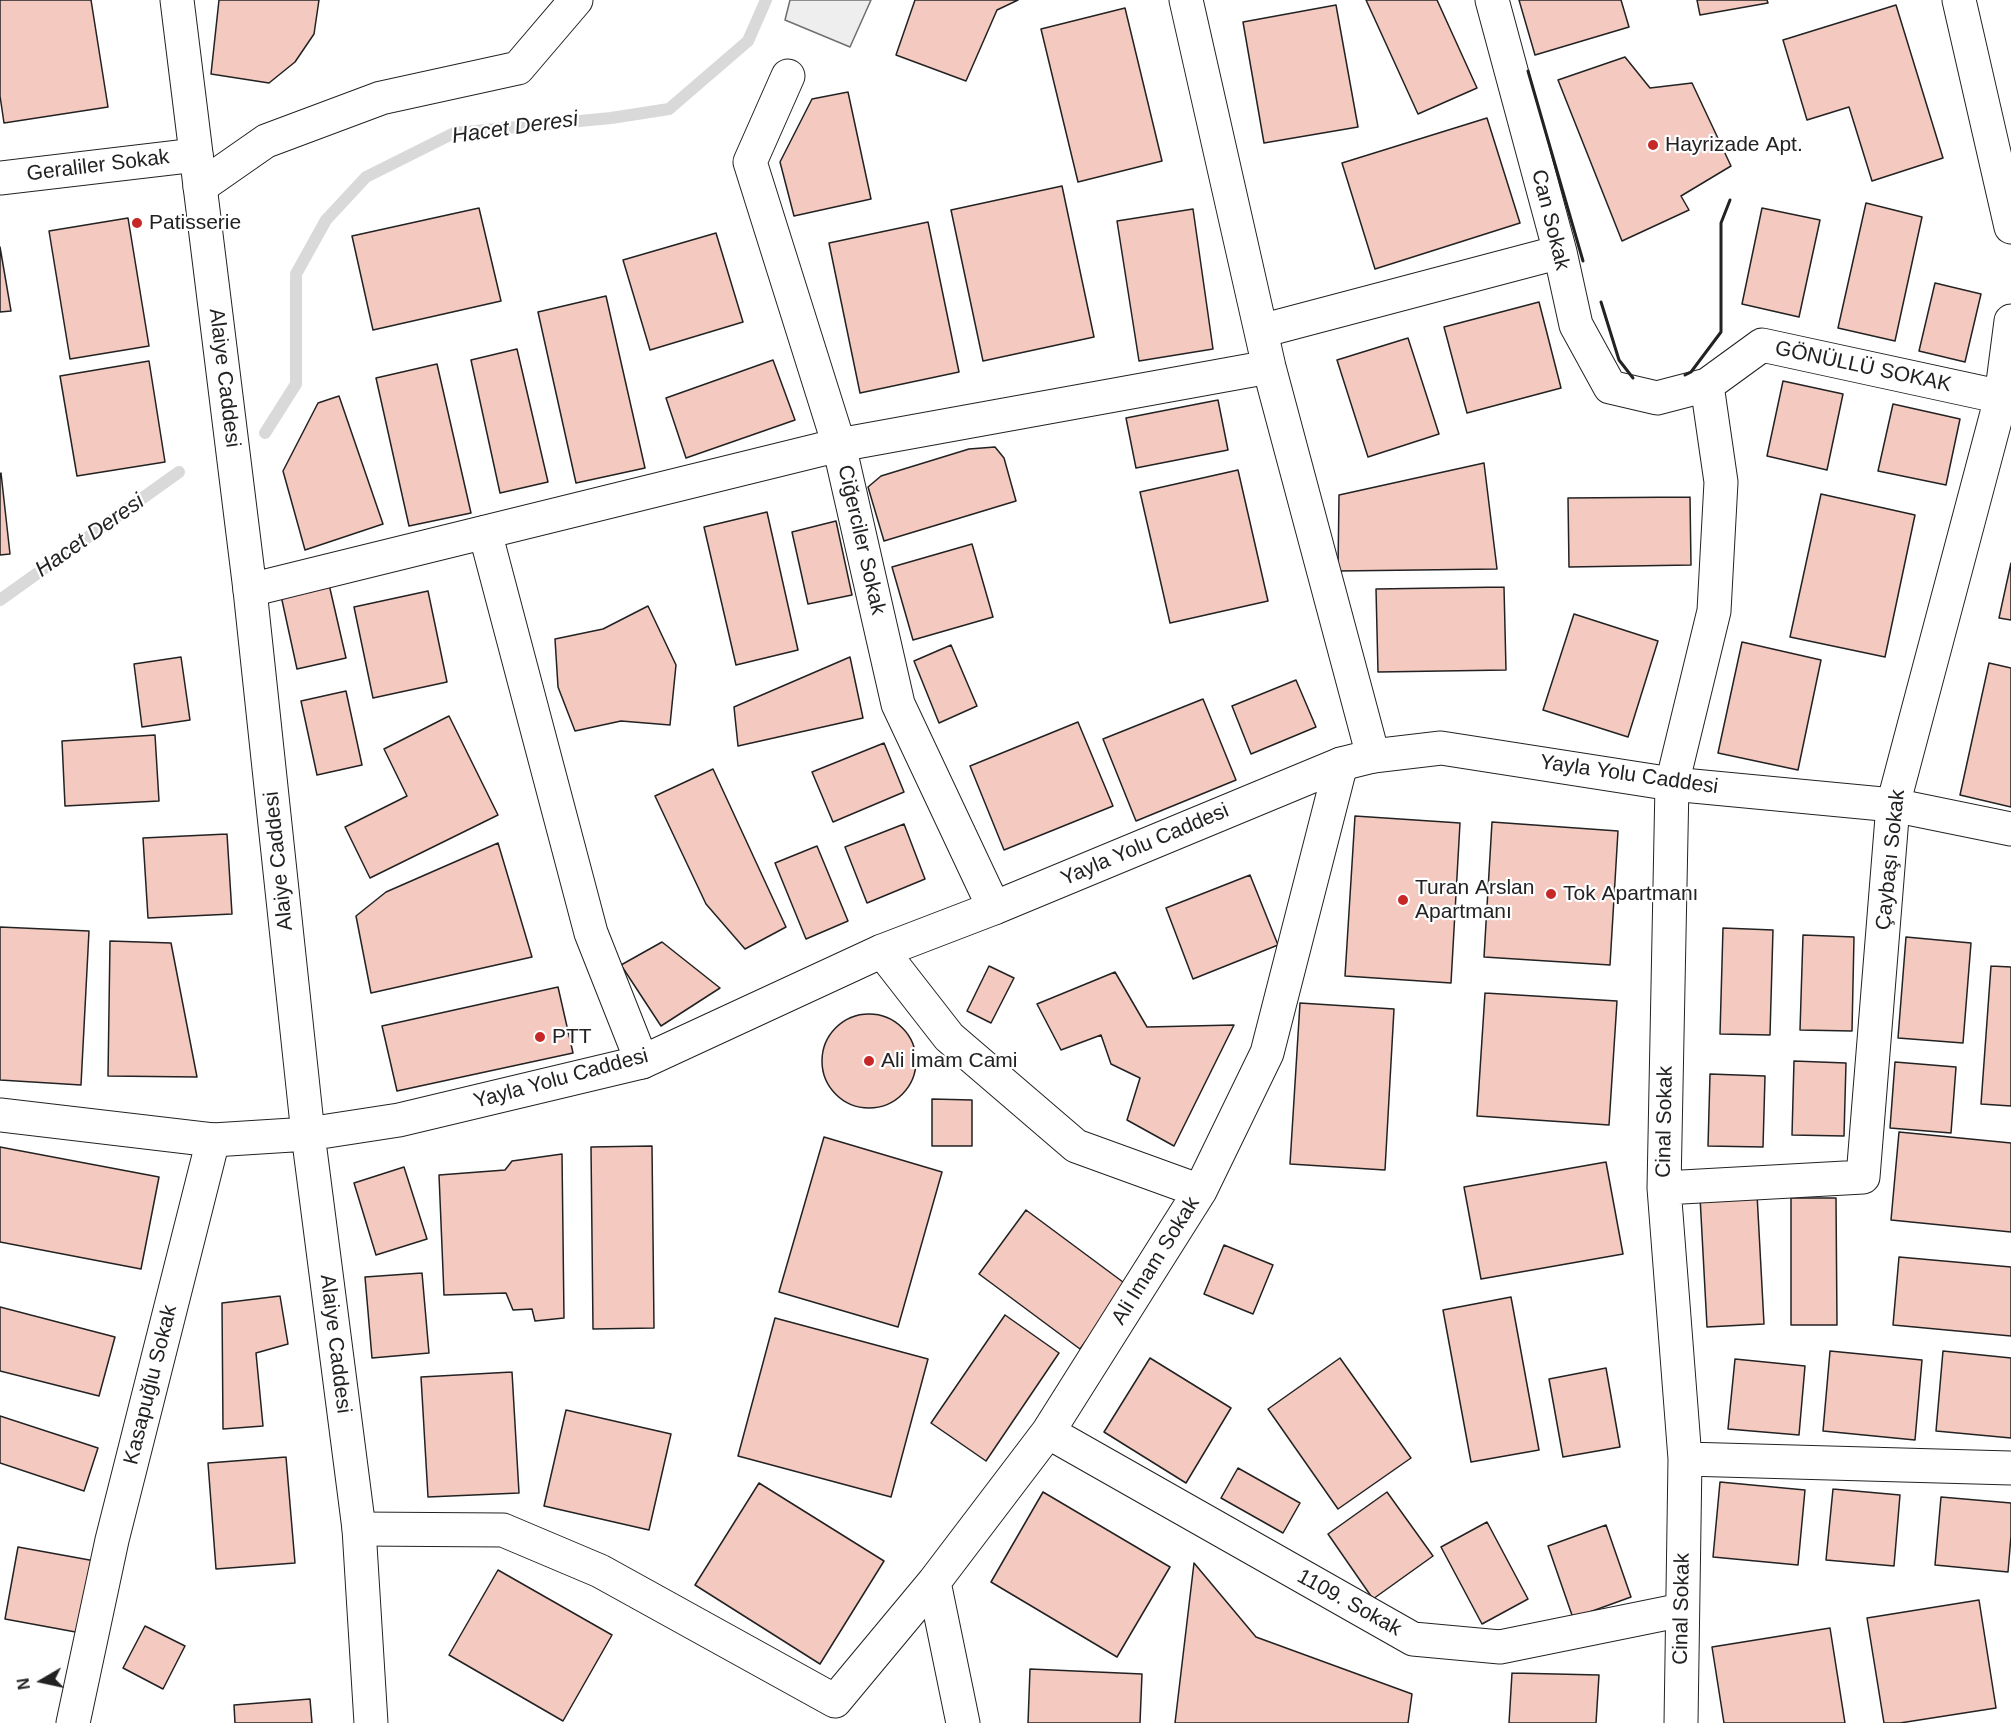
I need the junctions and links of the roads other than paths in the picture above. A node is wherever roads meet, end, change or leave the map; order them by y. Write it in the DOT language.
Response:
graph roads {
  1 [pos="177,0"];
  2 [pos="576,0"];
  3 [pos="1186,0"];
  4 [pos="1492,0"];
  5 [pos="1959,0"];
  6 [pos="788,75"];
  7 [pos="2002,141"];
  8 [pos="196,154"];
  9 [pos="0,178"];
  10 [pos="200,187"];
  11 [pos="2011,226"];
  12 [pos="1560,252"];
  13 [pos="2011,321"];
  14 [pos="1261,331"];
  15 [pos="1269,367"];
  16 [pos="1707,385"];
  17 [pos="1657,398"];
  18 [pos="2006,398"];
  19 [pos="839,445"];
  20 [pos="485,532"];
  21 [pos="250,590"];
  22 [pos="1373,756"];
  23 [pos="1341,764"];
  24 [pos="1672,784"];
  25 [pos="1893,805"];
  26 [pos="2011,829"];
  27 [pos="994,908"];
  28 [pos="882,951"];
  29 [pos="642,1062"];
  30 [pos="0,1115"];
  31 [pos="308,1134"];
  32 [pos="213,1140"];
  33 [pos="1664,1188"];
  34 [pos="1200,1191"];
  35 [pos="1048,1432"];
  36 [pos="1684,1459"];
  37 [pos="2011,1468"];
  38 [pos="359,1529"];
  39 [pos="934,1582"];
  40 [pos="1682,1610"];
  41 [pos="73,1723"];
  42 [pos="371,1723"];
  43 [pos="963,1723"];
  44 [pos="1681,1723"];
  1 -- 8 [label="street, Alaiye Caddesi"];
  2 -- 10 [label="street"];
  3 -- 14 [label="street"];
  4 -- 12 [label="street, Can Sokak"];
  5 -- 7 [label="street"];
  6 -- 19 [label="street, Ciğerciler Sokak"];
  7 -- 11 [label="street"];
  8 -- 9 [label="street, Geraliler Sokak"];
  8 -- 10 [label="street, Alaiye Caddesi"];
  10 -- 21 [label="street, Alaiye Caddesi"];
  12 -- 14 [label="street"];
  12 -- 17 [label="street, Can Sokak"];
  13 -- 18 [label="street, Çaybaşı Sokak"];
  14 -- 15 [label="street"];
  15 -- 19 [label="street"];
  15 -- 22 [label="street"];
  16 -- 17 [label="street, GÖNÜLLÜ SOKAK"];
  16 -- 18 [label="street, GÖNÜLLÜ SOKAK"];
  16 -- 24 [label="street, Cinal Sokak"];
  18 -- 25 [label="street, Çaybaşı Sokak"];
  19 -- 20 [label="street"];
  19 -- 27 [label="street, Ciğerciler Sokak"];
  20 -- 21 [label="street"];
  20 -- 29 [label="street"];
  21 -- 31 [label="street, Alaiye Caddesi"];
  22 -- 23 [label="street, Yayla Yolu Caddesi"];
  22 -- 24 [label="street, Yayla Yolu Caddesi"];
  23 -- 27 [label="street, Yayla Yolu Caddesi"];
  23 -- 34 [label="street, Ali Imam Sokak"];
  24 -- 25 [label="street, Yayla Yolu Caddesi"];
  24 -- 33 [label="street, Cinal Sokak"];
  25 -- 26 [label="street, Yayla Yolu Caddesi"];
  25 -- 33 [label="street, Çaybaşı Sokak"];
  27 -- 28 [label="street, Yayla Yolu Caddesi"];
  28 -- 29 [label="street, Yayla Yolu Caddesi"];
  28 -- 34 [label="street"];
  29 -- 31 [label="street, Yayla Yolu Caddesi"];
  30 -- 32 [label="street"];
  31 -- 32 [label="street"];
  31 -- 38 [label="street, Alaiye Caddesi"];
  32 -- 41 [label="street, Kasapuğlu Sokak"];
  33 -- 36 [label="street, Cinal Sokak"];
  34 -- 35 [label="street, Ali Imam Sokak"];
  35 -- 39 [label="street, Ali Imam Sokak"];
  35 -- 40 [label="street, 1109. Sokak"];
  36 -- 37 [label="street"];
  36 -- 40 [label="street, Cinal Sokak"];
  38 -- 39 [label="street, Ali Imam Sokak"];
  38 -- 42 [label="street, Alaiye Caddesi"];
  39 -- 43 [label="street"];
  40 -- 44 [label="street, Cinal Sokak"];
}
